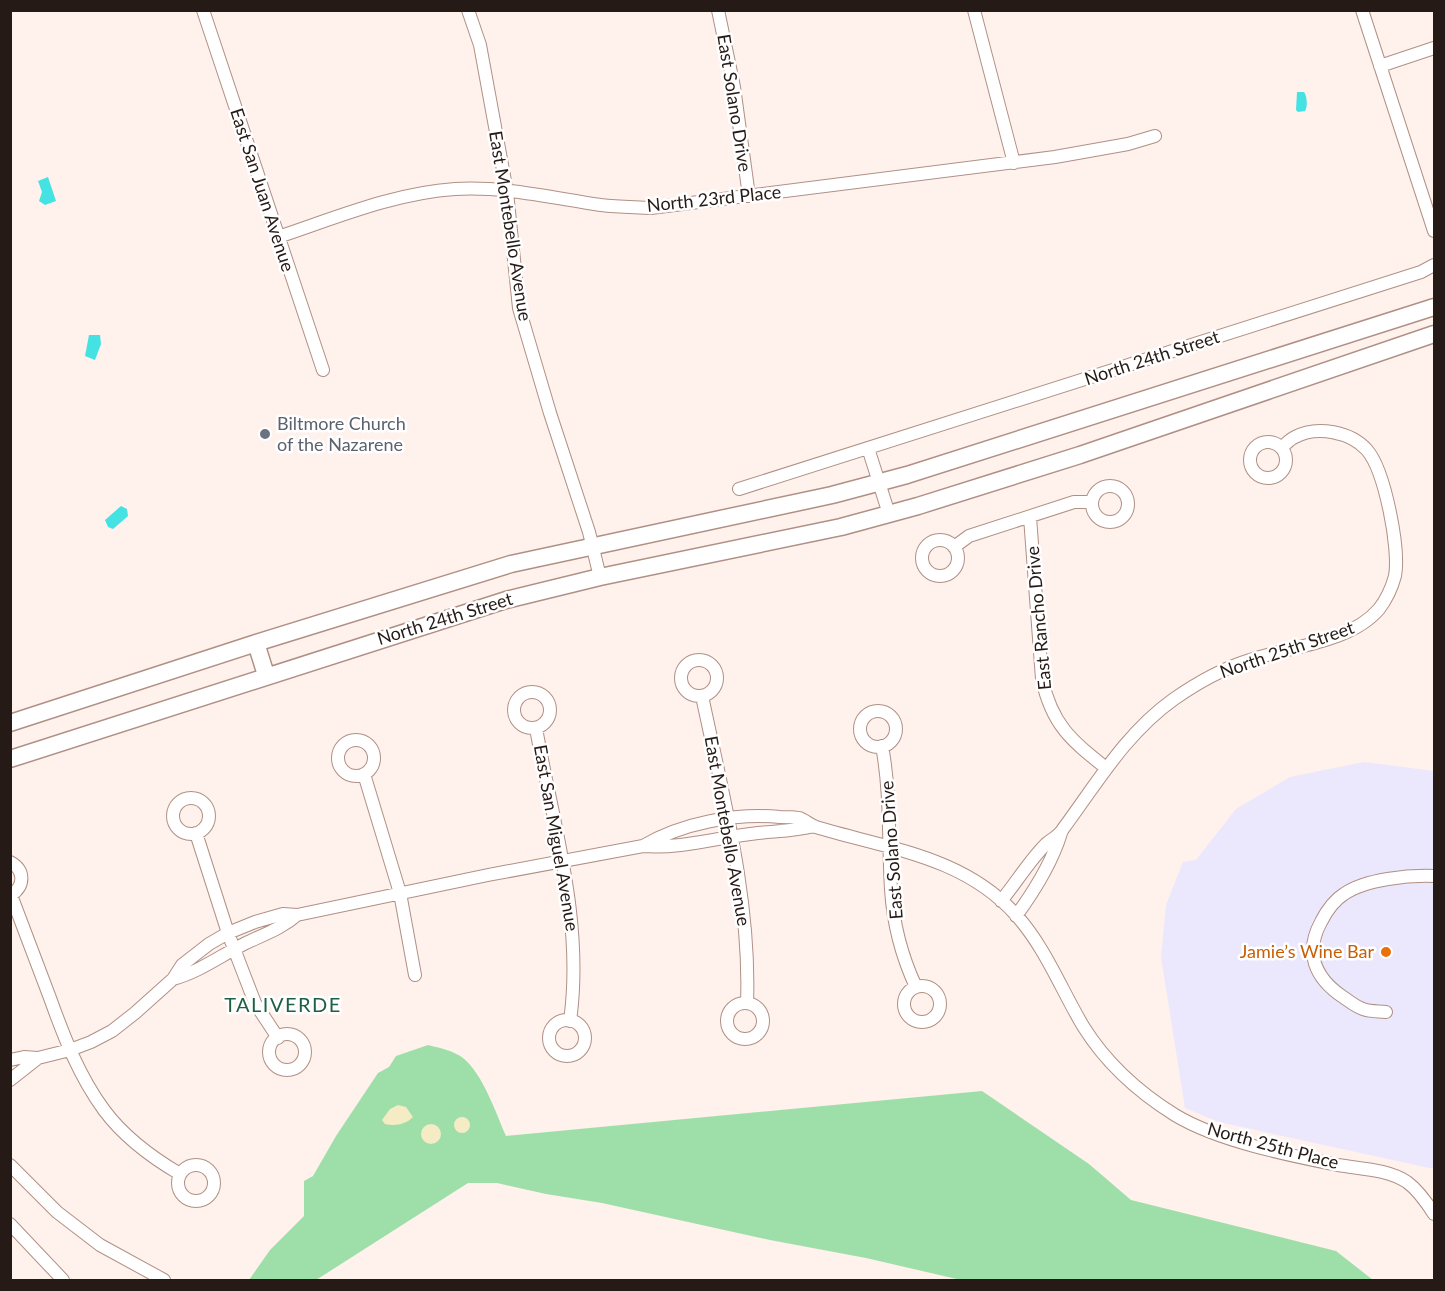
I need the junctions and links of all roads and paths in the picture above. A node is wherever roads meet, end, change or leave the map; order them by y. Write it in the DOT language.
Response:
graph roads {
  1 [pos="203,10"];
  2 [pos="468,10"];
  3 [pos="718,10"];
  4 [pos="974,10"];
  5 [pos="1362,10"];
  6 [pos="1434,48"];
  7 [pos="1380,66"];
  8 [pos="1155,136"];
  9 [pos="1014,163"];
  10 [pos="507,192"];
  11 [pos="749,196"];
  12 [pos="1434,231"];
  13 [pos="278,237"];
  14 [pos="1434,265"];
  15 [pos="1434,307"];
  16 [pos="1434,334"];
  17 [pos="323,370"];
  18 [pos="868,448"];
  19 [pos="1281,448"];
  20 [pos="879,483"];
  21 [pos="739,489"];
  22 [pos="1092,502"];
  23 [pos="889,514"];
  24 [pos="1030,517"];
  25 [pos="592,545"];
  26 [pos="954,547"];
  27 [pos="600,577"];
  28 [pos="256,643"];
  29 [pos="266,675"];
  30 [pos="702,696"];
  31 [pos="10,723"];
  32 [pos="536,728"];
  33 [pos="882,746"];
  34 [pos="10,759"];
  35 [pos="1106,768"];
  36 [pos="364,774"];
  37 [pos="728,820"];
  38 [pos="814,826"];
  39 [pos="1061,832"];
  40 [pos="196,833"];
  41 [pos="731,838"];
  42 [pos="643,846"];
  43 [pos="890,846"];
  44 [pos="562,861"];
  45 [pos="10,862"];
  46 [pos="1434,876"];
  47 [pos="400,893"];
  48 [pos="10,895"];
  49 [pos="1001,901"];
  50 [pos="297,915"];
  51 [pos="1016,916"];
  52 [pos="228,933"];
  53 [pos="234,950"];
  54 [pos="415,975"];
  55 [pos="173,979"];
  56 [pos="916,987"];
  57 [pos="747,1003"];
  58 [pos="1386,1012"];
  59 [pos="570,1021"];
  60 [pos="278,1038"];
  61 [pos="70,1050"];
  62 [pos="38,1058"];
  63 [pos="10,1060"];
  64 [pos="10,1080"];
  65 [pos="14,1170"];
  66 [pos="180,1174"];
  67 [pos="1434,1214"];
  68 [pos="10,1224"];
  69 [pos="63,1281"];
  70 [pos="164,1281"];
  1 -- 13 [label="street, East San Juan Avenue"];
  2 -- 10 [label="street, East Montebello Avenue"];
  3 -- 11 [label="street, East Solano Drive"];
  4 -- 9 [label="street"];
  5 -- 7 [label="street"];
  6 -- 7 [label="street"];
  7 -- 12 [label="street"];
  8 -- 9 [label="street, North 23rd Place"];
  9 -- 11 [label="street, North 23rd Place"];
  10 -- 11 [label="street, North 23rd Place"];
  10 -- 13 [label="street, North 23rd Place"];
  10 -- 25 [label="street, East Montebello Avenue"];
  13 -- 17 [label="street, East San Juan Avenue"];
  14 -- 18 [label="street, North 24th Street"];
  15 -- 20 [label="main road, North 24th Street"];
  16 -- 23 [label="main road, North 24th Street"];
  18 -- 20 [label="street"];
  18 -- 21 [label="street, North 24th Street"];
  19 -- 35 [label="street, North 25th Street"];
  20 -- 23 [label="street"];
  20 -- 25 [label="main road, North 24th Street"];
  22 -- 24 [label="street"];
  23 -- 27 [label="main road, North 24th Street"];
  24 -- 26 [label="street"];
  24 -- 35 [label="street, East Rancho Drive"];
  25 -- 27 [label="street, East Montebello Avenue"];
  25 -- 28 [label="main road, North 24th Street"];
  27 -- 29 [label="main road, North 24th Street"];
  28 -- 29 [label="main road"];
  28 -- 31 [label="main road, North 24th Street"];
  29 -- 34 [label="main road, North 24th Street"];
  30 -- 37 [label="street, East Montebello Avenue"];
  32 -- 44 [label="street, East San Miguel Avenue"];
  33 -- 43 [label="street, East Solano Drive"];
  35 -- 39 [label="street, North 25th Street"];
  36 -- 47 [label="street"];
  37 -- 38 [label="street"];
  37 -- 41 [label="street, East Montebello Avenue"];
  37 -- 42 [label="street"];
  38 -- 41 [label="street"];
  38 -- 43 [label="street"];
  39 -- 49 [label="street, North 25th Street"];
  39 -- 51 [label="street, North 25th Street"];
  40 -- 52 [label="street"];
  41 -- 42 [label="street"];
  41 -- 57 [label="street, East Montebello Avenue"];
  42 -- 44 [label="street"];
  43 -- 49 [label="street"];
  43 -- 56 [label="street, East Solano Drive"];
  44 -- 47 [label="street"];
  44 -- 59 [label="street, East San Miguel Avenue"];
  45 -- 48 [label="street"];
  46 -- 58 [label="street"];
  47 -- 50 [label="street"];
  47 -- 54 [label="street"];
  48 -- 61 [label="street"];
  49 -- 51 [label="street"];
  50 -- 52 [label="street"];
  50 -- 53 [label="street"];
  51 -- 67 [label="street, North 25th Place"];
  52 -- 53 [label="street"];
  52 -- 55 [label="street"];
  53 -- 55 [label="street"];
  53 -- 60 [label="street"];
  55 -- 61 [label="street"];
  61 -- 62 [label="street"];
  61 -- 66 [label="street"];
  62 -- 63 [label="street"];
  62 -- 64 [label="street"];
  65 -- 70 [label="street"];
  68 -- 69 [label="street"];
}
